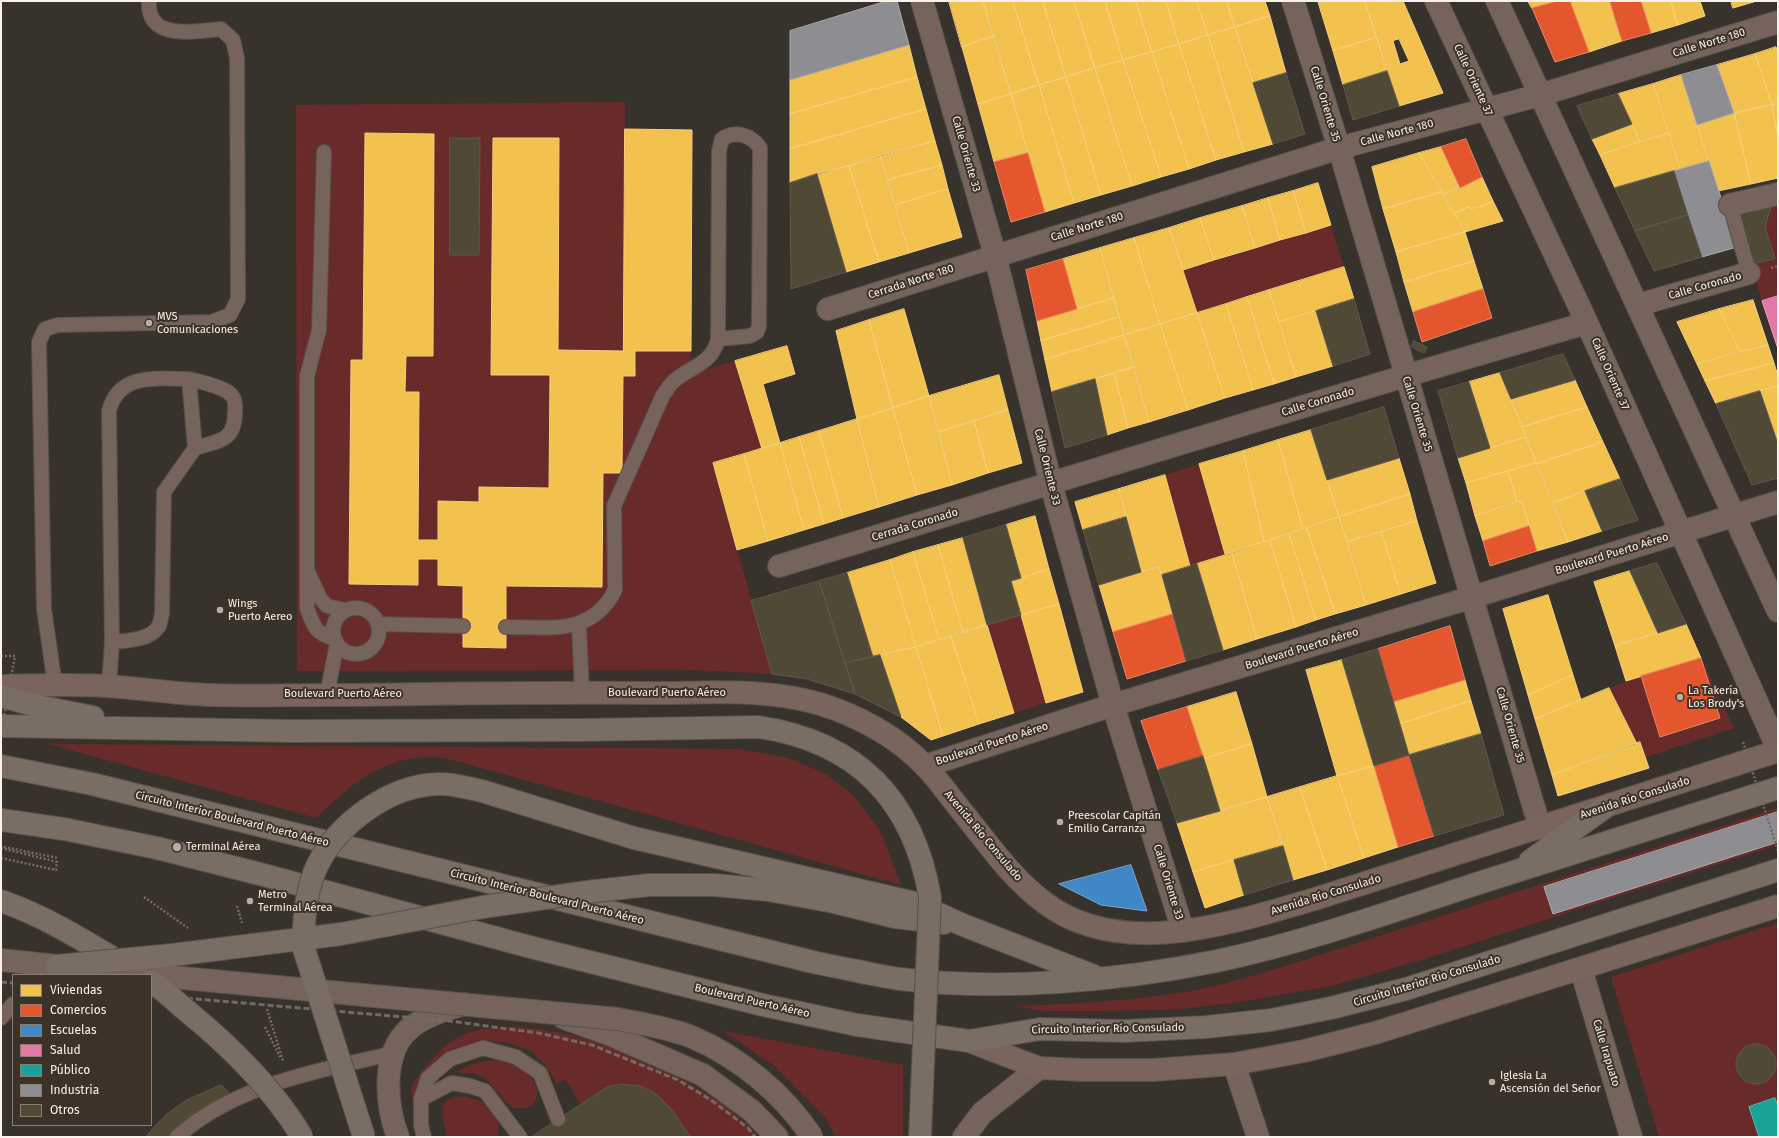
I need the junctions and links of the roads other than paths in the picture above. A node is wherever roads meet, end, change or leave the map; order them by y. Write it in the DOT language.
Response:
graph roads {
  1 [pos="148,1"];
  2 [pos="922,1"];
  3 [pos="1293,1"];
  4 [pos="1436,1"];
  5 [pos="1497,1"];
  6 [pos="1778,22"];
  7 [pos="1540,95"];
  8 [pos="1487,110"];
  9 [pos="1339,148"];
  10 [pos="324,152"];
  11 [pos="1778,194"];
  12 [pos="1730,205"];
  13 [pos="995,255"];
  14 [pos="1749,273"];
  15 [pos="1638,305"];
  16 [pos="828,309"];
  17 [pos="1587,323"];
  18 [pos="718,339"];
  19 [pos="1405,375"];
  20 [pos="189,379"];
  21 [pos="195,448"];
  22 [pos="1051,484"];
  23 [pos="1778,502"];
  24 [pos="1734,516"];
  25 [pos="1681,532"];
  26 [pos="779,566"];
  27 [pos="306,567"];
  28 [pos="1473,597"];
  29 [pos="345,610"];
  30 [pos="1778,611"];
  31 [pos="378,624"];
  32 [pos="579,625"];
  33 [pos="463,626"];
  34 [pos="506,627"];
  35 [pos="336,641"];
  36 [pos="112,642"];
  37 [pos="55,685"];
  38 [pos="1,686"];
  39 [pos="108,686"];
  40 [pos="582,692"];
  41 [pos="327,695"];
  42 [pos="1,696"];
  43 [pos="1113,705"];
  44 [pos="1,726"];
  45 [pos="149,728"];
  46 [pos="1778,750"];
  47 [pos="1,766"];
  48 [pos="925,766"];
  49 [pos="1778,788"];
  50 [pos="1604,808"];
  51 [pos="1,820"];
  52 [pos="1540,828"];
  53 [pos="1778,870"];
  54 [pos="1513,873"];
  55 [pos="1,901"];
  56 [pos="1778,906"];
  57 [pos="963,925"];
  58 [pos="1183,931"];
  59 [pos="1,960"];
  60 [pos="57,966"];
  61 [pos="1581,969"];
  62 [pos="138,974"];
  63 [pos="140,974"];
  64 [pos="152,975"];
  65 [pos="1099,978"];
  66 [pos="152,983"];
  67 [pos="12,1005"];
  68 [pos="1,1018"];
  69 [pos="969,1041"];
  70 [pos="394,1053"];
  71 [pos="1234,1064"];
  72 [pos="1039,1068"];
  73 [pos="421,1099"];
  74 [pos="982,1113"];
  75 [pos="558,1119"];
  76 [pos="177,1137"];
  77 [pos="302,1137"];
  78 [pos="364,1137"];
  79 [pos="398,1137"];
  80 [pos="424,1137"];
  81 [pos="520,1137"];
  82 [pos="776,1137"];
  83 [pos="812,1137"];
  84 [pos="920,1137"];
  85 [pos="952,1137"];
  86 [pos="964,1137"];
  87 [pos="1258,1137"];
  88 [pos="1631,1137"];
  1 -- 37 [label="lane"];
  2 -- 13 [label="street, Calle Oriente 33"];
  3 -- 9 [label="street, Calle Oriente 35"];
  4 -- 8 [label="street, Calle Oriente 37"];
  5 -- 7 [label="street"];
  6 -- 7 [label="street, Calle Norte 180"];
  7 -- 8 [label="street, Calle Norte 180"];
  7 -- 15 [label="street"];
  8 -- 9 [label="street, Calle Norte 180"];
  8 -- 17 [label="street, Calle Oriente 37"];
  9 -- 13 [label="street, Calle Norte 180"];
  9 -- 19 [label="street, Calle Oriente 35"];
  10 -- 27 [label="lane"];
  11 -- 12 [label="street, Calle Coronado"];
  12 -- 14 [label="lane, Calle Coronado"];
  13 -- 16 [label="street, Cerrada Norte 180"];
  13 -- 22 [label="street, Calle Oriente 33"];
  14 -- 15 [label="street, Calle Coronado"];
  15 -- 24 [label="street"];
  17 -- 19 [label="street, Calle Coronado"];
  17 -- 25 [label="street, Calle Oriente 37"];
  18 -- 18 [label="lane"];
  18 -- 32 [label="lane"];
  19 -- 22 [label="street, Calle Coronado"];
  19 -- 28 [label="street, Calle Oriente 35"];
  20 -- 21 [label="lane"];
  20 -- 21 [label="lane"];
  20 -- 36 [label="lane"];
  21 -- 36 [label="lane"];
  22 -- 26 [label="street, Cerrada Coronado"];
  22 -- 43 [label="street, Calle Oriente 33"];
  23 -- 24 [label="street, Boulevard Puerto Aéreo"];
  24 -- 25 [label="street, Boulevard Puerto Aéreo"];
  24 -- 30 [label="street"];
  25 -- 28 [label="street, Boulevard Puerto Aéreo"];
  25 -- 46 [label="street, Calle Oriente 37"];
  27 -- 29 [label="lane"];
  27 -- 35 [label="lane"];
  28 -- 43 [label="street, Boulevard Puerto Aéreo"];
  28 -- 52 [label="street, Calle Oriente 35"];
  29 -- 31 [label="lane"];
  29 -- 35 [label="lane"];
  31 -- 33 [label="lane"];
  31 -- 35 [label="lane"];
  32 -- 34 [label="lane"];
  32 -- 40 [label="lane"];
  35 -- 41 [label="lane"];
  36 -- 39 [label="lane"];
  37 -- 38 [label="main road, Boulevard Puerto Aéreo"];
  37 -- 39 [label="main road, Boulevard Puerto Aéreo"];
  39 -- 41 [label="main road, Boulevard Puerto Aéreo"];
  40 -- 41 [label="main road, Boulevard Puerto Aéreo"];
  40 -- 48 [label="main road, Boulevard Puerto Aéreo"];
  42 -- 45 [label="highway"];
  43 -- 48 [label="street, Boulevard Puerto Aéreo"];
  43 -- 58 [label="street, Calle Oriente 33"];
  44 -- 45 [label="highway"];
  45 -- 84 [label="highway, bridge"];
  46 -- 50 [label="main road, Avenida Río Consulado"];
  47 -- 65 [label="highway, Circuito Interior Boulevard Puerto Aéreo"];
  48 -- 58 [label="main road, Avenida Río Consulado"];
  49 -- 54 [label="highway"];
  50 -- 52 [label="main road, Avenida Río Consulado"];
  50 -- 54 [label="highway"];
  51 -- 69 [label="highway, Boulevard Puerto Aéreo"];
  52 -- 58 [label="main road, Avenida Río Consulado"];
  53 -- 69 [label="highway, Circuito Interior Río Consulado"];
  54 -- 65 [label="highway"];
  55 -- 62 [label="highway, bridge"];
  56 -- 61 [label="main road"];
  57 -- 60 [label="highway, bridge"];
  57 -- 65 [label="highway"];
  57 -- 78 [label="highway, bridge"];
  59 -- 60 [label="street"];
  60 -- 63 [label="street, bridge"];
  61 -- 71 [label="main road"];
  61 -- 88 [label="street, Calle Irapuato"];
  64 -- 83 [label="street, bridge"];
  66 -- 77 [label="highway, bridge"];
  67 -- 68 [label="lane"];
  69 -- 72 [label="main road"];
  70 -- 76 [label="lane"];
  70 -- 79 [label="street"];
  70 -- 82 [label="street"];
  71 -- 72 [label="main road"];
  71 -- 87 [label="street"];
  72 -- 74 [label="street"];
  73 -- 75 [label="lane"];
  73 -- 80 [label="lane"];
  73 -- 81 [label="lane"];
  74 -- 85 [label="street"];
  74 -- 86 [label="street"];
}
